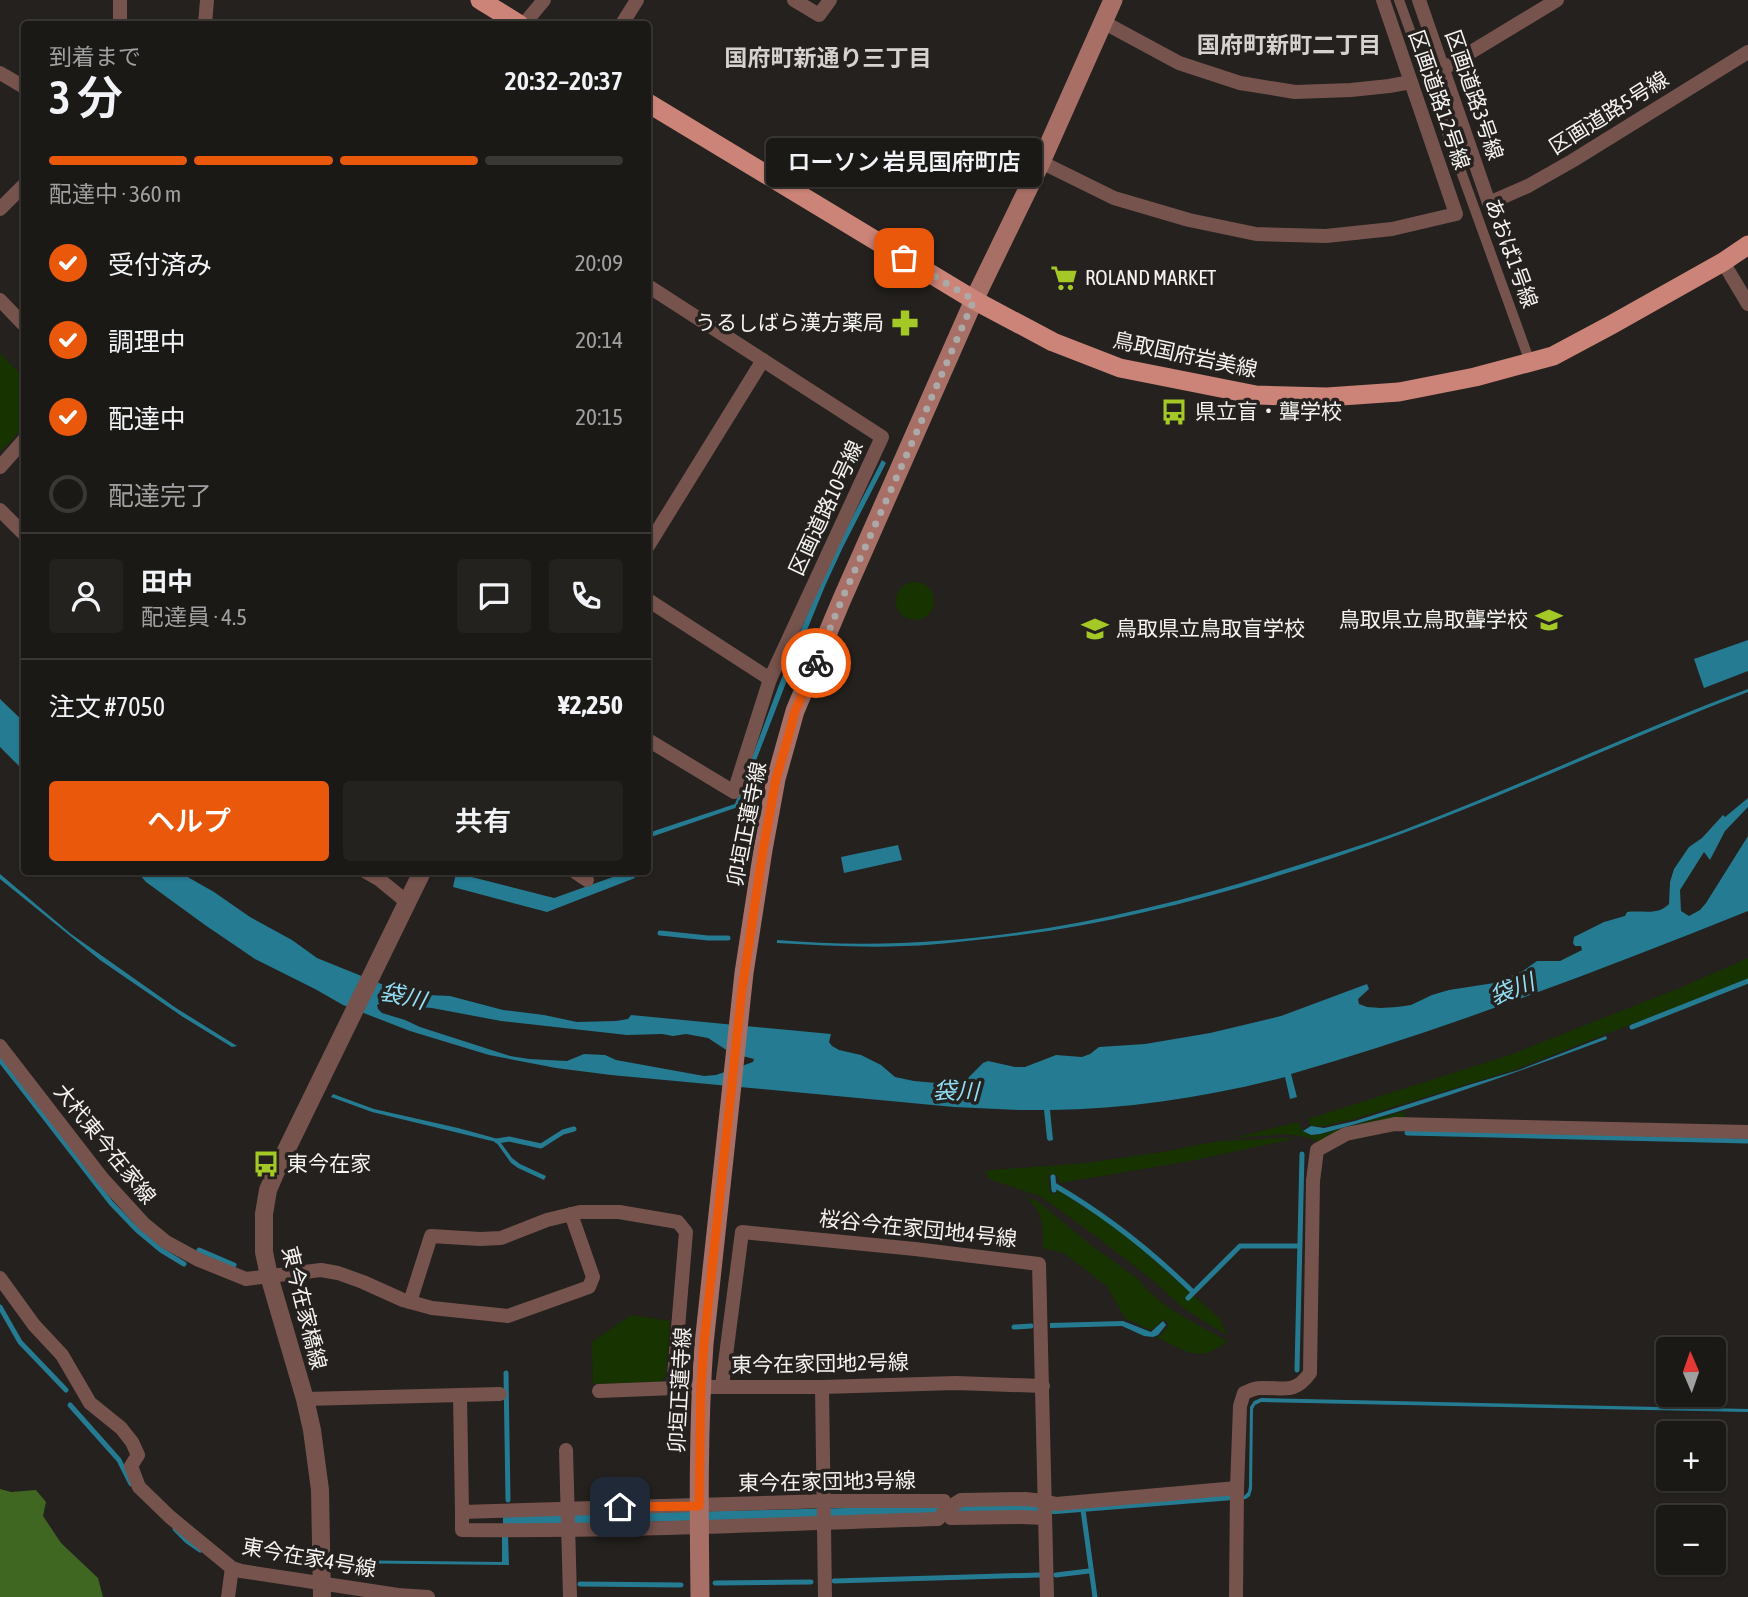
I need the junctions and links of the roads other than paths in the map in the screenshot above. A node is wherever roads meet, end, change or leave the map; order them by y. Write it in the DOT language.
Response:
graph roads {
  1 [pos="120,0"];
  2 [pos="207,0"];
  3 [pos="480,0"];
  4 [pos="544,0"];
  5 [pos="637,0"];
  6 [pos="794,0"];
  7 [pos="830,0"];
  8 [pos="1113,0"];
  9 [pos="1383,0"];
  10 [pos="1399,0"];
  11 [pos="1419,0"];
  12 [pos="1557,0"];
  13 [pos="120,21"];
  14 [pos="205,21"];
  15 [pos="514,21"];
  16 [pos="526,21"];
  17 [pos="624,21"];
  18 [pos="1102,22"];
  19 [pos="1748,52"];
  20 [pos="1443,69"];
  21 [pos="0,72"];
  22 [pos="1411,82"];
  23 [pos="21,85"];
  24 [pos="651,105"];
  25 [pos="1041,162"];
  26 [pos="21,188"];
  27 [pos="1489,203"];
  28 [pos="0,209"];
  29 [pos="1748,245"];
  30 [pos="1723,261"];
  31 [pos="651,288"];
  32 [pos="0,300"];
  33 [pos="974,300"];
  34 [pos="1748,304"];
  35 [pos="21,322"];
  36 [pos="762,360"];
  37 [pos="1530,362"];
  38 [pos="882,437"];
  39 [pos="21,443"];
  40 [pos="908,452"];
  41 [pos="0,467"];
  42 [pos="0,510"];
  43 [pos="21,531"];
  44 [pos="651,541"];
  45 [pos="651,602"];
  46 [pos="770,679"];
  47 [pos="651,742"];
  48 [pos="371,875"];
  49 [pos="421,875"];
  50 [pos="406,908"];
  51 [pos="0,1046"];
  52 [pos="1748,1132"];
  53 [pos="571,1214"];
  54 [pos="269,1276"];
  55 [pos="0,1278"];
  56 [pos="410,1302"];
  57 [pos="722,1386"];
  58 [pos="1043,1386"];
  59 [pos="701,1387"];
  60 [pos="822,1387"];
  61 [pos="673,1388"];
  62 [pos="599,1391"];
  63 [pos="500,1394"];
  64 [pos="460,1395"];
  65 [pos="305,1399"];
  66 [pos="566,1450"];
  67 [pos="1237,1488"];
  68 [pos="823,1501"];
  69 [pos="1044,1501"];
  70 [pos="699,1506"];
  71 [pos="568,1509"];
  72 [pos="947,1509"];
  73 [pos="462,1512"];
  74 [pos="1045,1518"];
  75 [pos="823,1522"];
  76 [pos="699,1528"];
  77 [pos="569,1531"];
  78 [pos="232,1568"];
  79 [pos="322,1590"];
  80 [pos="228,1597"];
  81 [pos="428,1597"];
  82 [pos="569,1597"];
  83 [pos="700,1597"];
  84 [pos="825,1597"];
  85 [pos="1047,1597"];
  86 [pos="1236,1597"];
  1 -- 13 [label="street"];
  2 -- 14 [label="street"];
  3 -- 15 [label="main road"];
  4 -- 16 [label="street"];
  5 -- 17 [label="street"];
  6 -- 7 [label="street"];
  8 -- 18 [label="main road, 卯垣正蓮寺線"];
  9 -- 22 [label="street, 区画道路12号線"];
  10 -- 37 [label="street, あおば1号線"];
  11 -- 20 [label="street, 区画道路3号線"];
  12 -- 20 [label="street"];
  18 -- 22 [label="street"];
  18 -- 25 [label="main road, 卯垣正蓮寺線"];
  19 -- 27 [label="street, 区画道路5号線"];
  20 -- 27 [label="street, 区画道路3号線"];
  21 -- 23 [label="street"];
  22 -- 25 [label="street, 区画道路12号線"];
  24 -- 33 [label="main road, 鳥取国府岩美線"];
  25 -- 33 [label="main road, 卯垣正蓮寺線"];
  26 -- 28 [label="street"];
  29 -- 30 [label="main road, 鳥取国府岩美線"];
  30 -- 34 [label="street"];
  30 -- 37 [label="main road, 鳥取国府岩美線"];
  31 -- 36 [label="street, 区画道路10号線"];
  32 -- 35 [label="street"];
  33 -- 37 [label="main road, 鳥取国府岩美線"];
  33 -- 40 [label="main road, 卯垣正蓮寺線"];
  36 -- 38 [label="street, 区画道路10号線"];
  36 -- 44 [label="street"];
  38 -- 40 [label="street"];
  38 -- 46 [label="street, 区画道路10号線"];
  39 -- 41 [label="street"];
  40 -- 59 [label="main road, 卯垣正蓮寺線"];
  42 -- 43 [label="street"];
  45 -- 46 [label="street"];
  46 -- 47 [label="street, 区画道路10号線"];
  48 -- 50 [label="street"];
  49 -- 50 [label="street"];
  50 -- 54 [label="street, 東今在家橋線"];
  51 -- 54 [label="street, 大杙東今在家線"];
  52 -- 67 [label="street"];
  53 -- 56 [label="street"];
  53 -- 56 [label="street, 大杙東今在家線"];
  53 -- 61 [label="street"];
  54 -- 56 [label="street, 大杙東今在家線"];
  54 -- 65 [label="street, 東今在家橋線"];
  55 -- 78 [label="street, 東今在家4号線"];
  57 -- 58 [label="street, 桜谷今在家団地4号線"];
  57 -- 59 [label="street, 東今在家団地2号線"];
  57 -- 60 [label="street, 東今在家団地2号線"];
  58 -- 60 [label="street, 東今在家団地2号線"];
  58 -- 69 [label="street, 桜谷今在家団地4号線"];
  59 -- 61 [label="street, 東今在家団地2号線"];
  59 -- 70 [label="main road, 卯垣正蓮寺線"];
  60 -- 68 [label="street"];
  61 -- 62 [label="street, 東今在家団地2号線"];
  63 -- 64 [label="street"];
  64 -- 65 [label="street"];
  64 -- 73 [label="street"];
  65 -- 79 [label="street, 東今在家橋線"];
  66 -- 71 [label="street"];
  67 -- 69 [label="street"];
  67 -- 86 [label="street"];
  68 -- 70 [label="street, 東今在家団地3号線"];
  68 -- 72 [label="street, 東今在家団地3号線"];
  68 -- 75 [label="street"];
  69 -- 72 [label="street"];
  69 -- 74 [label="street, 桜谷今在家団地4号線"];
  70 -- 71 [label="street, 東今在家団地3号線"];
  70 -- 76 [label="main road, 卯垣正蓮寺線"];
  71 -- 73 [label="street, 東今在家団地3号線"];
  71 -- 77 [label="street"];
  72 -- 74 [label="street, 東今在家団地3号線"];
  72 -- 75 [label="street"];
  73 -- 77 [label="street"];
  74 -- 85 [label="street, 桜谷今在家団地4号線"];
  75 -- 76 [label="street"];
  75 -- 84 [label="street"];
  76 -- 77 [label="street"];
  76 -- 83 [label="main road, 卯垣正蓮寺線"];
  77 -- 82 [label="street"];
  78 -- 79 [label="street, 東今在家4号線"];
  78 -- 80 [label="street"];
  79 -- 81 [label="street, 東今在家4号線"];
}
